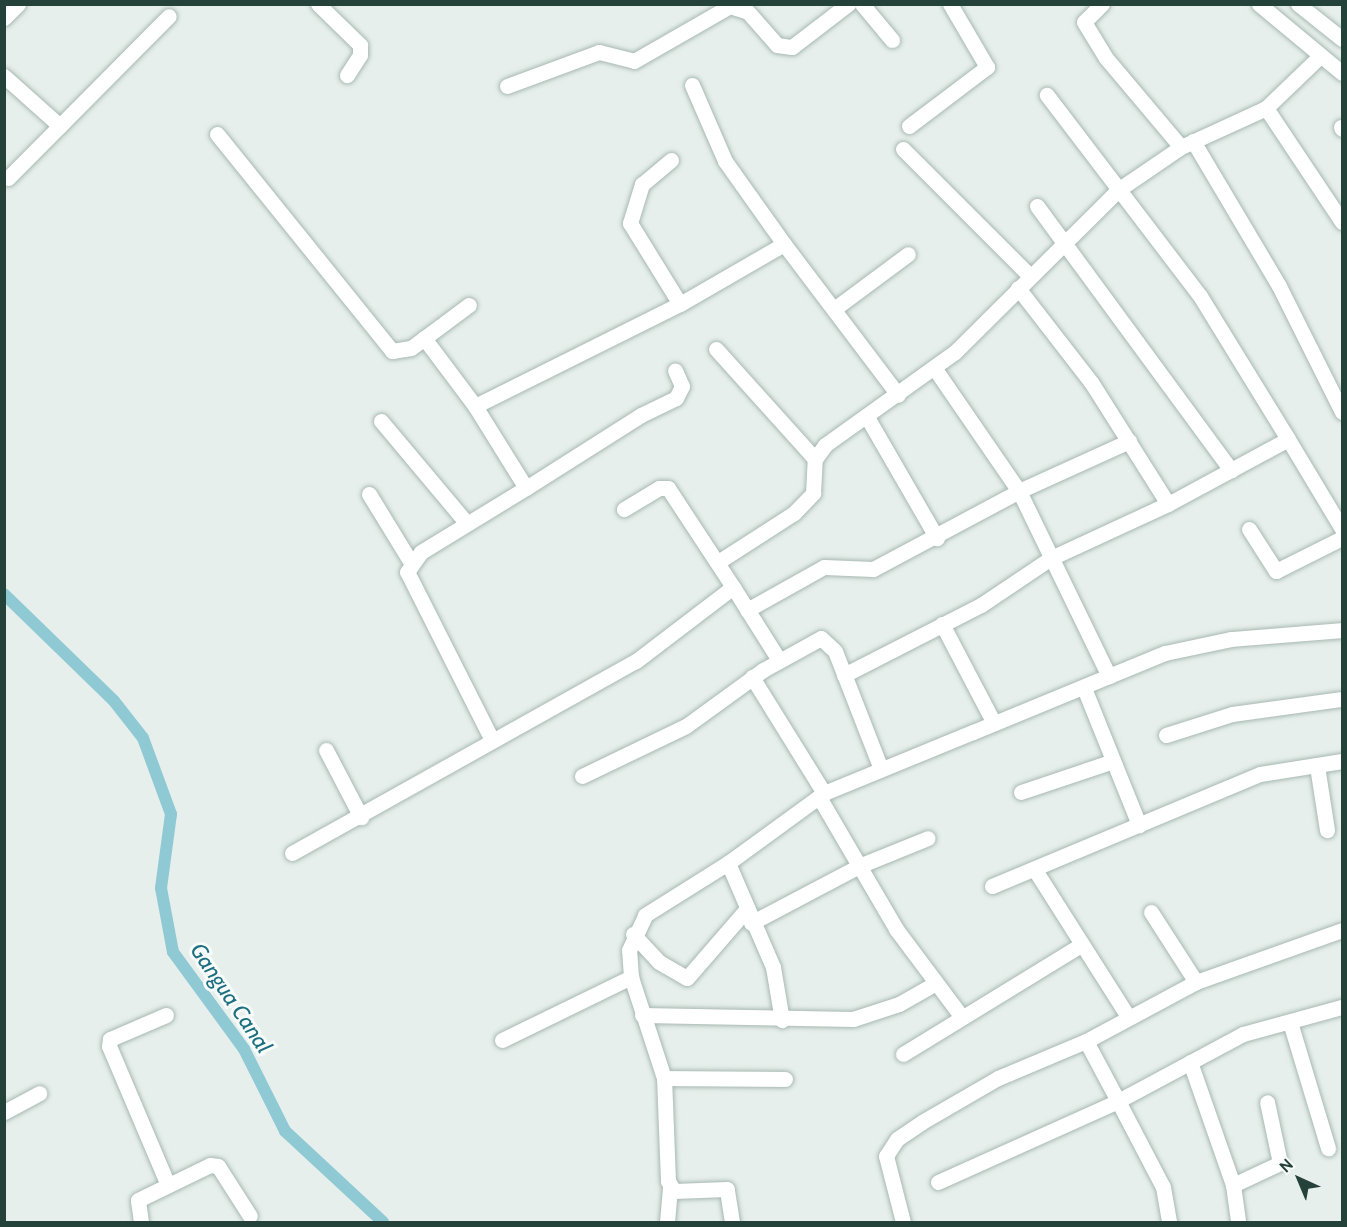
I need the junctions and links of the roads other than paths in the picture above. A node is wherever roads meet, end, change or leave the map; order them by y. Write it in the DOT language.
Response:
graph roads {
  1 [pos="18,4"];
  2 [pos="318,4"];
  3 [pos="848,4"];
  4 [pos="862,4"];
  5 [pos="950,4"];
  6 [pos="1102,4"];
  7 [pos="1259,4"];
  8 [pos="1298,4"];
  9 [pos="169,16"];
  10 [pos="4,18"];
  11 [pos="1342,39"];
  12 [pos="892,40"];
  13 [pos="1320,56"];
  14 [pos="1342,73"];
  15 [pos="347,75"];
  16 [pos="4,76"];
  17 [pos="692,85"];
  18 [pos="507,86"];
  19 [pos="1047,95"];
  20 [pos="1266,108"];
  21 [pos="60,126"];
  22 [pos="909,126"];
  23 [pos="217,134"];
  24 [pos="1187,144"];
  25 [pos="903,149"];
  26 [pos="671,160"];
  27 [pos="8,178"];
  28 [pos="1118,190"];
  29 [pos="1037,206"];
  30 [pos="1342,222"];
  31 [pos="1064,240"];
  32 [pos="783,244"];
  33 [pos="908,254"];
  34 [pos="1029,274"];
  35 [pos="1018,288"];
  36 [pos="469,304"];
  37 [pos="680,304"];
  38 [pos="834,309"];
  39 [pos="424,338"];
  40 [pos="716,349"];
  41 [pos="935,369"];
  42 [pos="675,370"];
  43 [pos="898,394"];
  44 [pos="475,406"];
  45 [pos="1342,412"];
  46 [pos="867,417"];
  47 [pos="381,421"];
  48 [pos="1288,439"];
  49 [pos="1129,441"];
  50 [pos="815,459"];
  51 [pos="1231,470"];
  52 [pos="526,488"];
  53 [pos="1019,491"];
  54 [pos="369,494"];
  55 [pos="1168,504"];
  56 [pos="624,509"];
  57 [pos="465,521"];
  58 [pos="1249,529"];
  59 [pos="1342,529"];
  60 [pos="937,538"];
  61 [pos="1342,538"];
  62 [pos="1051,558"];
  63 [pos="410,561"];
  64 [pos="718,562"];
  65 [pos="733,587"];
  66 [pos="747,610"];
  67 [pos="942,624"];
  68 [pos="1342,630"];
  69 [pos="779,660"];
  70 [pos="844,675"];
  71 [pos="1109,676"];
  72 [pos="752,677"];
  73 [pos="1084,688"];
  74 [pos="1342,699"];
  75 [pos="994,723"];
  76 [pos="1166,735"];
  77 [pos="491,738"];
  78 [pos="326,750"];
  79 [pos="1113,761"];
  80 [pos="1342,762"];
  81 [pos="1317,766"];
  82 [pos="881,769"];
  83 [pos="582,776"];
  84 [pos="1021,792"];
  85 [pos="821,795"];
  86 [pos="361,817"];
  87 [pos="1139,825"];
  88 [pos="1327,830"];
  89 [pos="928,838"];
  90 [pos="292,853"];
  91 [pos="728,863"];
  92 [pos="859,866"];
  93 [pos="1035,870"];
  94 [pos="992,886"];
  95 [pos="1151,912"];
  96 [pos="749,917"];
  97 [pos="1342,930"];
  98 [pos="633,934"];
  99 [pos="1079,946"];
  100 [pos="631,976"];
  101 [pos="1196,982"];
  102 [pos="934,984"];
  103 [pos="1342,1007"];
  104 [pos="166,1015"];
  105 [pos="642,1015"];
  106 [pos="961,1016"];
  107 [pos="1129,1018"];
  108 [pos="782,1020"];
  109 [pos="1290,1022"];
  110 [pos="502,1040"];
  111 [pos="1086,1041"];
  112 [pos="903,1054"];
  113 [pos="1190,1062"];
  114 [pos="664,1078"];
  115 [pos="784,1079"];
  116 [pos="39,1092"];
  117 [pos="1118,1101"];
  118 [pos="1267,1102"];
  119 [pos="4,1112"];
  120 [pos="1328,1148"];
  121 [pos="938,1182"];
  122 [pos="168,1185"];
  123 [pos="1233,1185"];
  124 [pos="670,1186"];
  125 [pos="250,1216"];
  126 [pos="141,1222"];
  127 [pos="667,1222"];
  128 [pos="732,1222"];
  129 [pos="903,1222"];
  130 [pos="1169,1222"];
  131 [pos="1238,1222"];
  1 -- 10 [label="street"];
  2 -- 15 [label="street"];
  3 -- 18 [label="street"];
  4 -- 12 [label="street"];
  5 -- 22 [label="street"];
  6 -- 24 [label="street"];
  7 -- 13 [label="street"];
  8 -- 11 [label="street"];
  9 -- 21 [label="street"];
  13 -- 14 [label="street"];
  13 -- 20 [label="street"];
  16 -- 21 [label="street"];
  17 -- 32 [label="street"];
  19 -- 28 [label="street"];
  20 -- 24 [label="street"];
  20 -- 30 [label="street"];
  21 -- 27 [label="street"];
  23 -- 39 [label="street"];
  24 -- 28 [label="street"];
  24 -- 45 [label="street"];
  25 -- 34 [label="street"];
  26 -- 37 [label="street"];
  28 -- 31 [label="street"];
  28 -- 48 [label="street"];
  29 -- 31 [label="street"];
  31 -- 34 [label="street"];
  31 -- 51 [label="street"];
  32 -- 37 [label="street"];
  32 -- 38 [label="street"];
  33 -- 38 [label="street"];
  34 -- 35 [label="street"];
  35 -- 41 [label="street"];
  35 -- 49 [label="street"];
  36 -- 39 [label="street"];
  37 -- 44 [label="street"];
  38 -- 43 [label="street"];
  39 -- 44 [label="street"];
  40 -- 50 [label="street"];
  41 -- 43 [label="street"];
  41 -- 53 [label="street"];
  42 -- 52 [label="street"];
  43 -- 46 [label="street"];
  44 -- 52 [label="street"];
  46 -- 50 [label="street"];
  46 -- 60 [label="street"];
  47 -- 57 [label="street"];
  48 -- 51 [label="street"];
  48 -- 59 [label="street"];
  49 -- 53 [label="street"];
  49 -- 55 [label="street"];
  50 -- 64 [label="street"];
  51 -- 55 [label="street"];
  52 -- 57 [label="street"];
  53 -- 60 [label="street"];
  53 -- 62 [label="street"];
  54 -- 63 [label="street"];
  55 -- 62 [label="street"];
  56 -- 64 [label="street"];
  57 -- 63 [label="street"];
  58 -- 61 [label="street"];
  60 -- 66 [label="street"];
  62 -- 67 [label="street"];
  62 -- 71 [label="street"];
  63 -- 77 [label="street"];
  64 -- 65 [label="street"];
  65 -- 66 [label="street"];
  65 -- 77 [label="street"];
  66 -- 69 [label="street"];
  67 -- 70 [label="street"];
  67 -- 75 [label="street"];
  68 -- 71 [label="street"];
  69 -- 70 [label="street"];
  69 -- 72 [label="street"];
  70 -- 82 [label="street"];
  71 -- 73 [label="street"];
  72 -- 83 [label="street"];
  72 -- 85 [label="street"];
  73 -- 75 [label="street"];
  73 -- 79 [label="street"];
  74 -- 76 [label="street"];
  75 -- 82 [label="street"];
  77 -- 86 [label="street"];
  78 -- 86 [label="street"];
  79 -- 84 [label="street"];
  79 -- 87 [label="street"];
  80 -- 81 [label="street"];
  81 -- 87 [label="street"];
  81 -- 88 [label="street"];
  82 -- 85 [label="street"];
  85 -- 91 [label="street"];
  85 -- 92 [label="street"];
  86 -- 90 [label="street"];
  87 -- 93 [label="street"];
  89 -- 92 [label="street"];
  91 -- 96 [label="street"];
  91 -- 98 [label="street"];
  92 -- 96 [label="street"];
  92 -- 102 [label="street"];
  93 -- 94 [label="street"];
  93 -- 99 [label="street"];
  95 -- 101 [label="street"];
  96 -- 98 [label="street"];
  96 -- 108 [label="street"];
  97 -- 101 [label="street"];
  98 -- 100 [label="street"];
  99 -- 106 [label="street"];
  99 -- 107 [label="street"];
  100 -- 105 [label="street"];
  100 -- 110 [label="street"];
  101 -- 107 [label="street"];
  102 -- 106 [label="street"];
  102 -- 108 [label="street"];
  103 -- 109 [label="street"];
  104 -- 122 [label="street"];
  105 -- 108 [label="street"];
  105 -- 114 [label="street"];
  106 -- 112 [label="street"];
  107 -- 111 [label="street"];
  109 -- 113 [label="street"];
  109 -- 120 [label="street"];
  111 -- 117 [label="street"];
  111 -- 129 [label="street"];
  113 -- 117 [label="street"];
  113 -- 123 [label="street"];
  114 -- 115 [label="street"];
  114 -- 124 [label="street"];
  116 -- 119 [label="street"];
  117 -- 121 [label="street"];
  117 -- 130 [label="street"];
  118 -- 123 [label="street"];
  122 -- 125 [label="street"];
  122 -- 126 [label="street"];
  123 -- 131 [label="street"];
  124 -- 127 [label="street"];
  124 -- 128 [label="street"];
}
